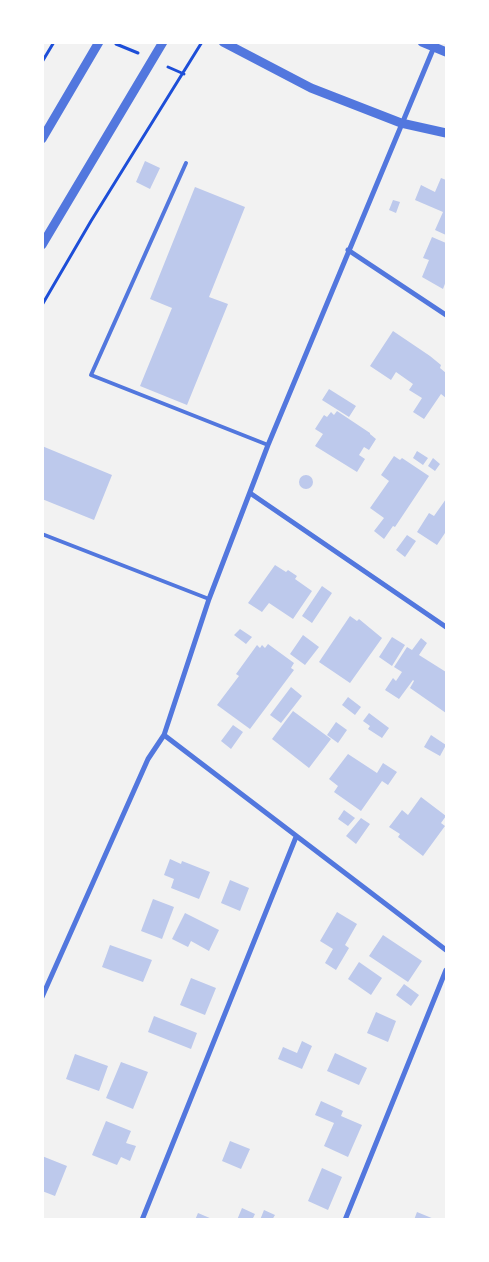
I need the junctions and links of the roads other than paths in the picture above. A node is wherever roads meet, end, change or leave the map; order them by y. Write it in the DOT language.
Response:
graph roads {
  1 [pos="99,42"];
  2 [pos="164,42"];
  3 [pos="223,42"];
  4 [pos="422,42"];
  5 [pos="434,47"];
  6 [pos="446,52"];
  7 [pos="401,123"];
  8 [pos="446,134"];
  9 [pos="42,139"];
  10 [pos="186,164"];
  11 [pos="42,245"];
  12 [pos="348,250"];
  13 [pos="446,315"];
  14 [pos="268,446"];
  15 [pos="250,493"];
  16 [pos="42,534"];
  17 [pos="210,599"];
  18 [pos="446,627"];
  19 [pos="164,735"];
  20 [pos="296,837"];
  21 [pos="446,950"];
  22 [pos="446,970"];
  23 [pos="42,996"];
  24 [pos="142,1220"];
  25 [pos="345,1220"];
  1 -- 9 [label="street"];
  2 -- 11 [label="street"];
  3 -- 7 [label="street"];
  4 -- 5 [label="street"];
  5 -- 6 [label="street"];
  5 -- 7 [label="street"];
  7 -- 8 [label="street"];
  7 -- 12 [label="street"];
  10 -- 14 [label="lane"];
  12 -- 13 [label="street"];
  12 -- 14 [label="street"];
  14 -- 15 [label="street"];
  15 -- 17 [label="street"];
  15 -- 18 [label="street"];
  16 -- 17 [label="lane"];
  17 -- 19 [label="street"];
  19 -- 20 [label="street"];
  19 -- 23 [label="street"];
  20 -- 21 [label="street"];
  20 -- 24 [label="street"];
  22 -- 25 [label="street"];
}
